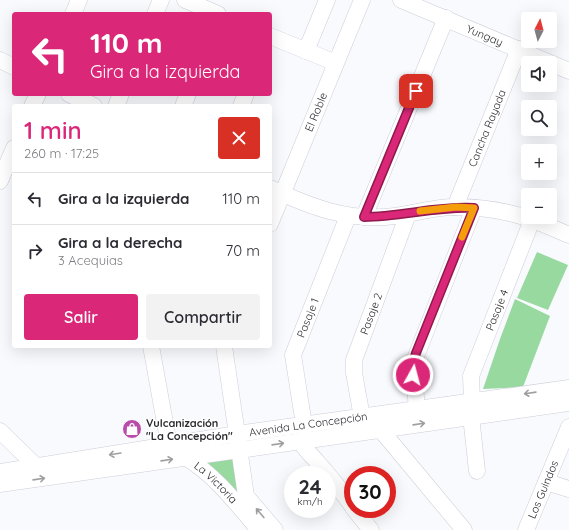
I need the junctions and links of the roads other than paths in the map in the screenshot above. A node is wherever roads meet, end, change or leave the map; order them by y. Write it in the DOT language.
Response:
graph roads {
  1 [pos="79,0"];
  2 [pos="161,0"];
  3 [pos="185,0"];
  4 [pos="326,0"];
  5 [pos="362,0"];
  6 [pos="402,0"];
  7 [pos="74,12"];
  8 [pos="156,12"];
  9 [pos="213,12"];
  10 [pos="446,18"];
  11 [pos="272,38"];
  12 [pos="518,49"];
  13 [pos="306,51"];
  14 [pos="0,60"];
  15 [pos="336,63"];
  16 [pos="12,66"];
  17 [pos="569,70"];
  18 [pos="73,96"];
  19 [pos="90,104"];
  20 [pos="8,152"];
  21 [pos="0,181"];
  22 [pos="276,191"];
  23 [pos="456,207"];
  24 [pos="474,208"];
  25 [pos="272,213"];
  26 [pos="408,214"];
  27 [pos="356,216"];
  28 [pos="521,216"];
  29 [pos="530,224"];
  30 [pos="542,224"];
  31 [pos="569,235"];
  32 [pos="152,348"];
  33 [pos="224,348"];
  34 [pos="569,388"];
  35 [pos="569,403"];
  36 [pos="417,409"];
  37 [pos="472,409"];
  38 [pos="373,420"];
  39 [pos="304,425"];
  40 [pos="569,427"];
  41 [pos="0,431"];
  42 [pos="302,441"];
  43 [pos="238,442"];
  44 [pos="169,445"];
  45 [pos="185,457"];
  46 [pos="36,466"];
  47 [pos="477,471"];
  48 [pos="0,472"];
  49 [pos="546,482"];
  50 [pos="0,484"];
  51 [pos="569,490"];
  52 [pos="344,495"];
  53 [pos="245,503"];
  54 [pos="362,518"];
  55 [pos="260,530"];
  56 [pos="275,530"];
  57 [pos="371,530"];
  58 [pos="464,530"];
  59 [pos="526,530"];
  1 -- 7 [label="street"];
  2 -- 8 [label="street"];
  3 -- 9 [label="street"];
  4 -- 13 [label="street"];
  5 -- 15 [label="street, El Roble"];
  6 -- 10 [label="street, Yungay"];
  10 -- 12 [label="street, Yungay"];
  10 -- 27 [label="street, Pasaje 1"];
  11 -- 13 [label="street"];
  12 -- 17 [label="street, Yungay"];
  12 -- 23 [label="street, Cancha Rayada"];
  13 -- 15 [label="street"];
  14 -- 16 [label="street"];
  15 -- 22 [label="street, El Roble"];
  18 -- 19 [label="street"];
  20 -- 21 [label="street"];
  22 -- 25 [label="street, El Roble"];
  22 -- 27 [label="street"];
  23 -- 24 [label="street"];
  23 -- 26 [label="street"];
  24 -- 28 [label="street"];
  24 -- 36 [label="street"];
  26 -- 27 [label="street"];
  26 -- 38 [label="street, Pasaje 2"];
  27 -- 39 [label="street, Pasaje 1"];
  29 -- 37 [label="street, Pasaje 4"];
  30 -- 31 [label="street"];
  32 -- 44 [label="street"];
  33 -- 43 [label="street"];
  34 -- 37 [label="street, Avenida La Concepción, one-way"];
  35 -- 37 [label="street, Avenida La Concepción"];
  36 -- 37 [label="street, Avenida La Concepción"];
  36 -- 38 [label="street, Avenida La Concepción"];
  38 -- 37 [label="street, Avenida La Concepción, one-way"];
  37 -- 47 [label="street, Pasaje 4"];
  38 -- 39 [label="street, Avenida La Concepción"];
  38 -- 42 [label="street, Avenida La Concepción"];
  38 -- 58 [label="street"];
  39 -- 43 [label="street, Avenida La Concepción"];
  40 -- 49 [label="street, Los Guindos"];
  41 -- 46 [label="street"];
  43 -- 42 [label="street, Avenida La Concepción, one-way"];
  42 -- 52 [label="street"];
  43 -- 44 [label="street, Avenida La Concepción"];
  43 -- 45 [label="street, Avenida La Concepción"];
  43 -- 53 [label="street, La Victoria"];
  44 -- 46 [label="street, Avenida La Concepción, one-way"];
  50 -- 45 [label="street, Avenida La Concepción, one-way"];
  45 -- 53 [label="street, La Victoria"];
  46 -- 48 [label="street, Avenida La Concepción"];
  49 -- 51 [label="street"];
  49 -- 59 [label="street, Los Guindos"];
  53 -- 55 [label="street, La Victoria"];
  56 -- 53 [label="street, La Victoria, one-way"];
  54 -- 57 [label="street"];
}
